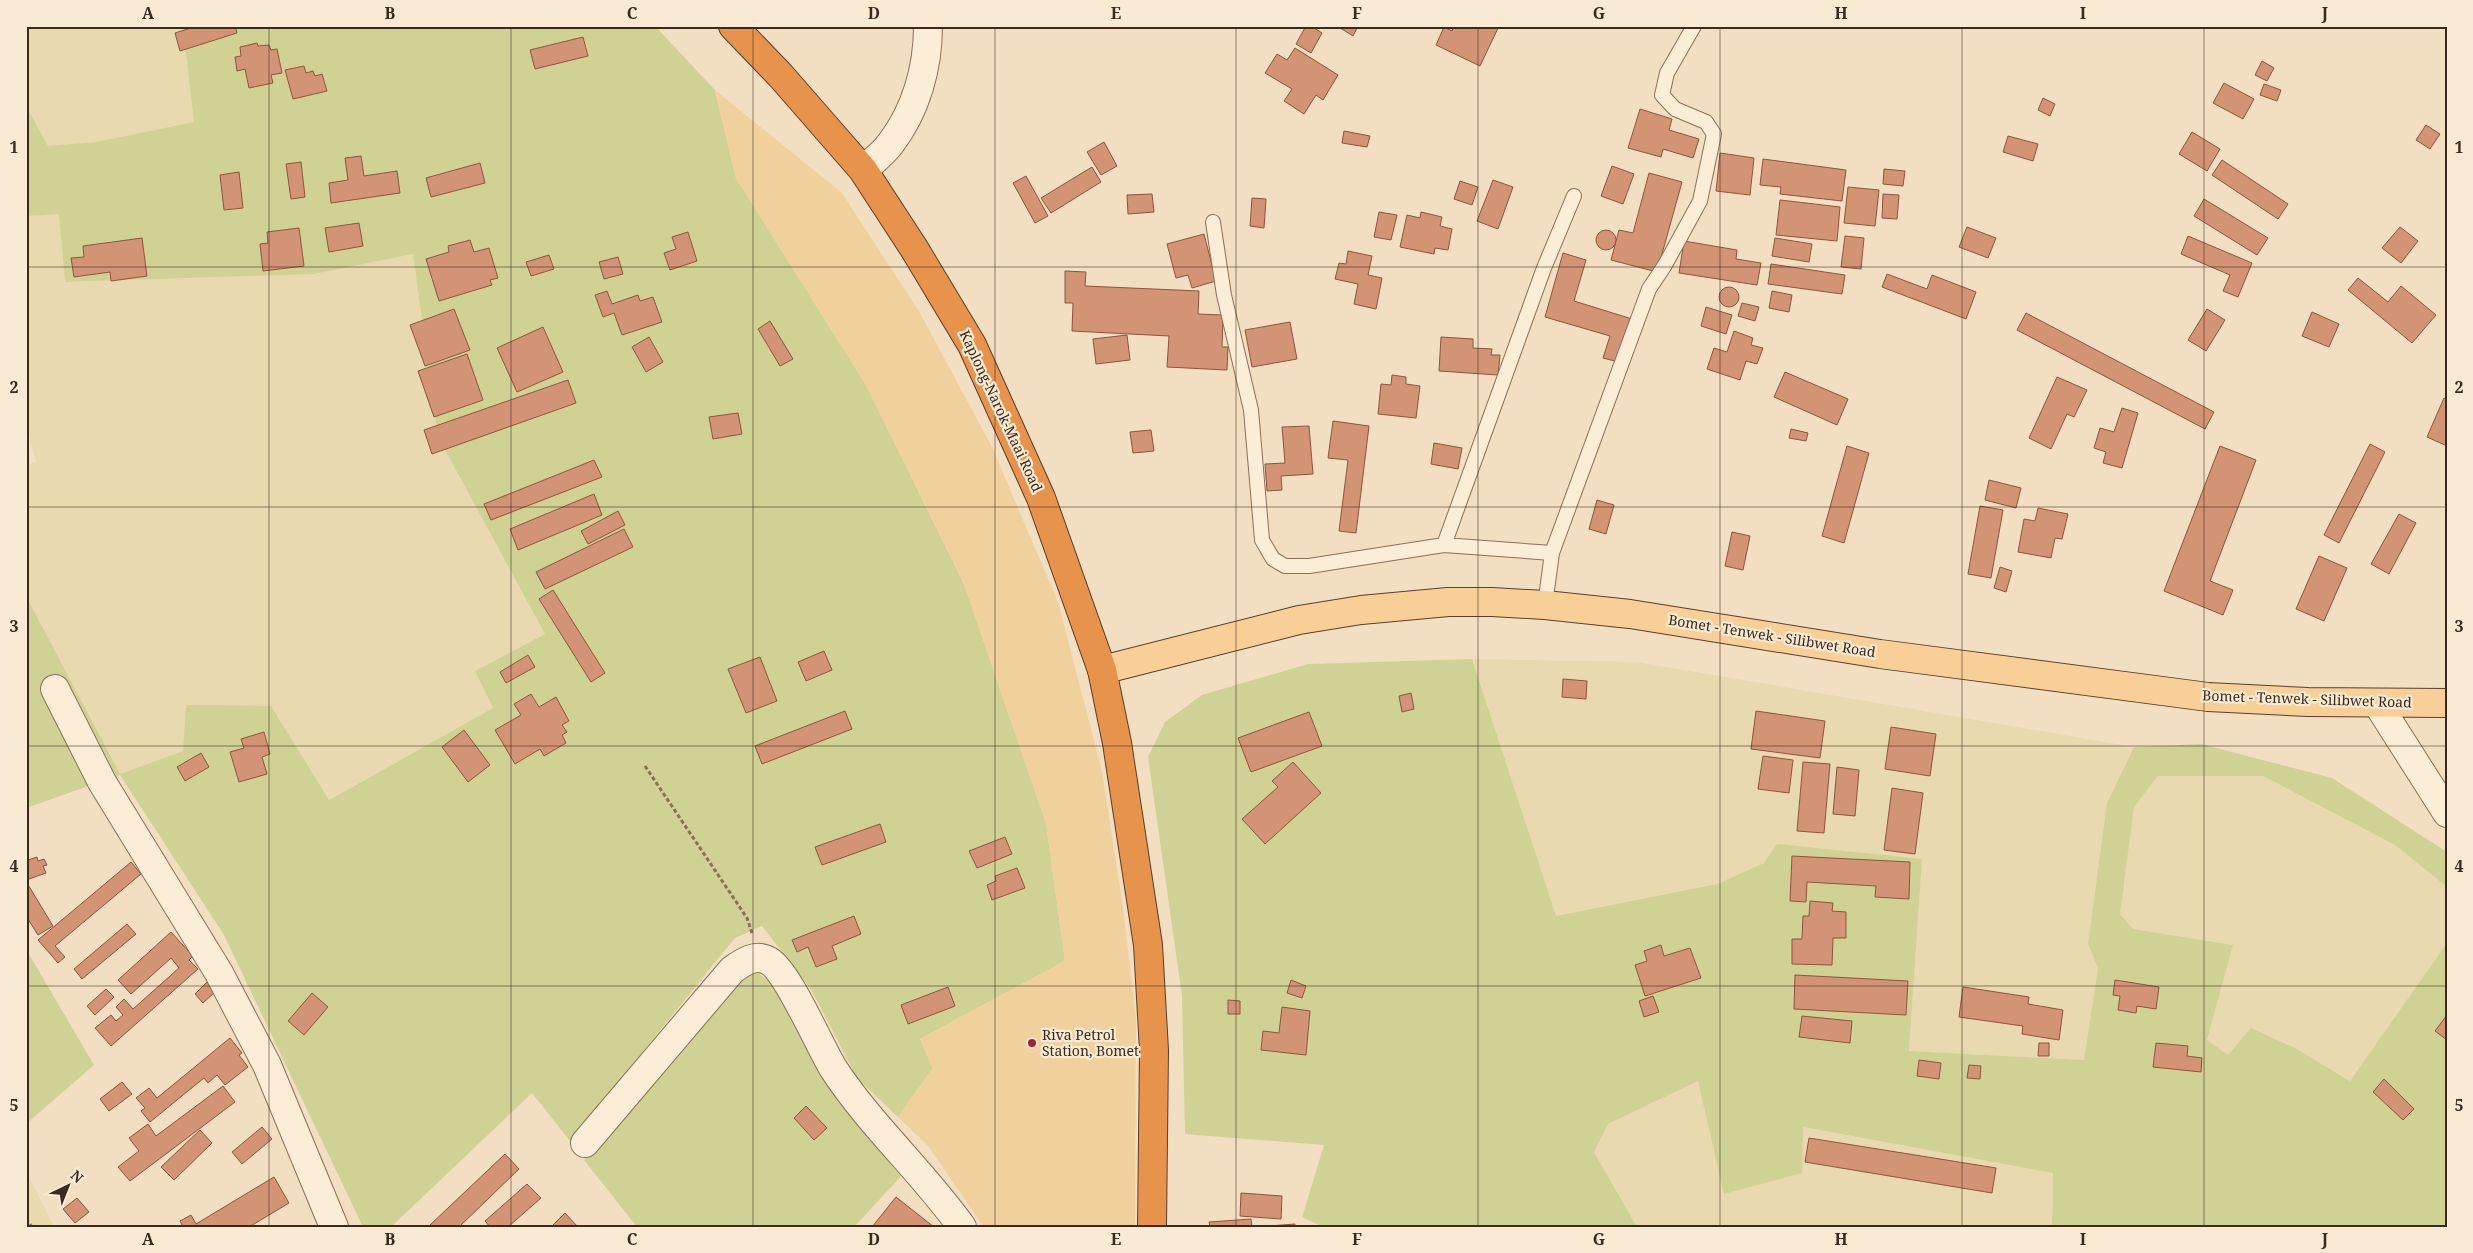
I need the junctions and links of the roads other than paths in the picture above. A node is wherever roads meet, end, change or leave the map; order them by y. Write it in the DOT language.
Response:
graph roads {
  1 [pos="733,26"];
  2 [pos="928,26"];
  3 [pos="1694,26"];
  4 [pos="863,170"];
  5 [pos="1574,196"];
  6 [pos="1213,222"];
  7 [pos="1444,545"];
  8 [pos="1552,553"];
  9 [pos="1545,605"];
  10 [pos="1102,670"];
  11 [pos="55,689"];
  12 [pos="2377,703"];
  13 [pos="2447,703"];
  14 [pos="2447,813"];
  15 [pos="585,1143"];
  16 [pos="334,1227"];
  17 [pos="962,1227"];
  18 [pos="1152,1227"];
  1 -- 4 [label="highway, Kaplong-Narok-Maai Road"];
  2 -- 4 [label="street"];
  3 -- 8 [label="lane"];
  4 -- 10 [label="highway, Kaplong-Narok-Maai Road"];
  5 -- 7 [label="lane"];
  6 -- 7 [label="lane"];
  7 -- 8 [label="lane"];
  8 -- 9 [label="lane"];
  9 -- 10 [label="main road, Bomet - Tenwek - Silibwet Road"];
  9 -- 12 [label="main road, Bomet - Tenwek - Silibwet Road"];
  10 -- 18 [label="highway, Kaplong-Narok-Maai Road"];
  11 -- 16 [label="street"];
  12 -- 13 [label="main road, Bomet - Tenwek - Silibwet Road"];
  12 -- 14 [label="street"];
  15 -- 17 [label="street"];
}
